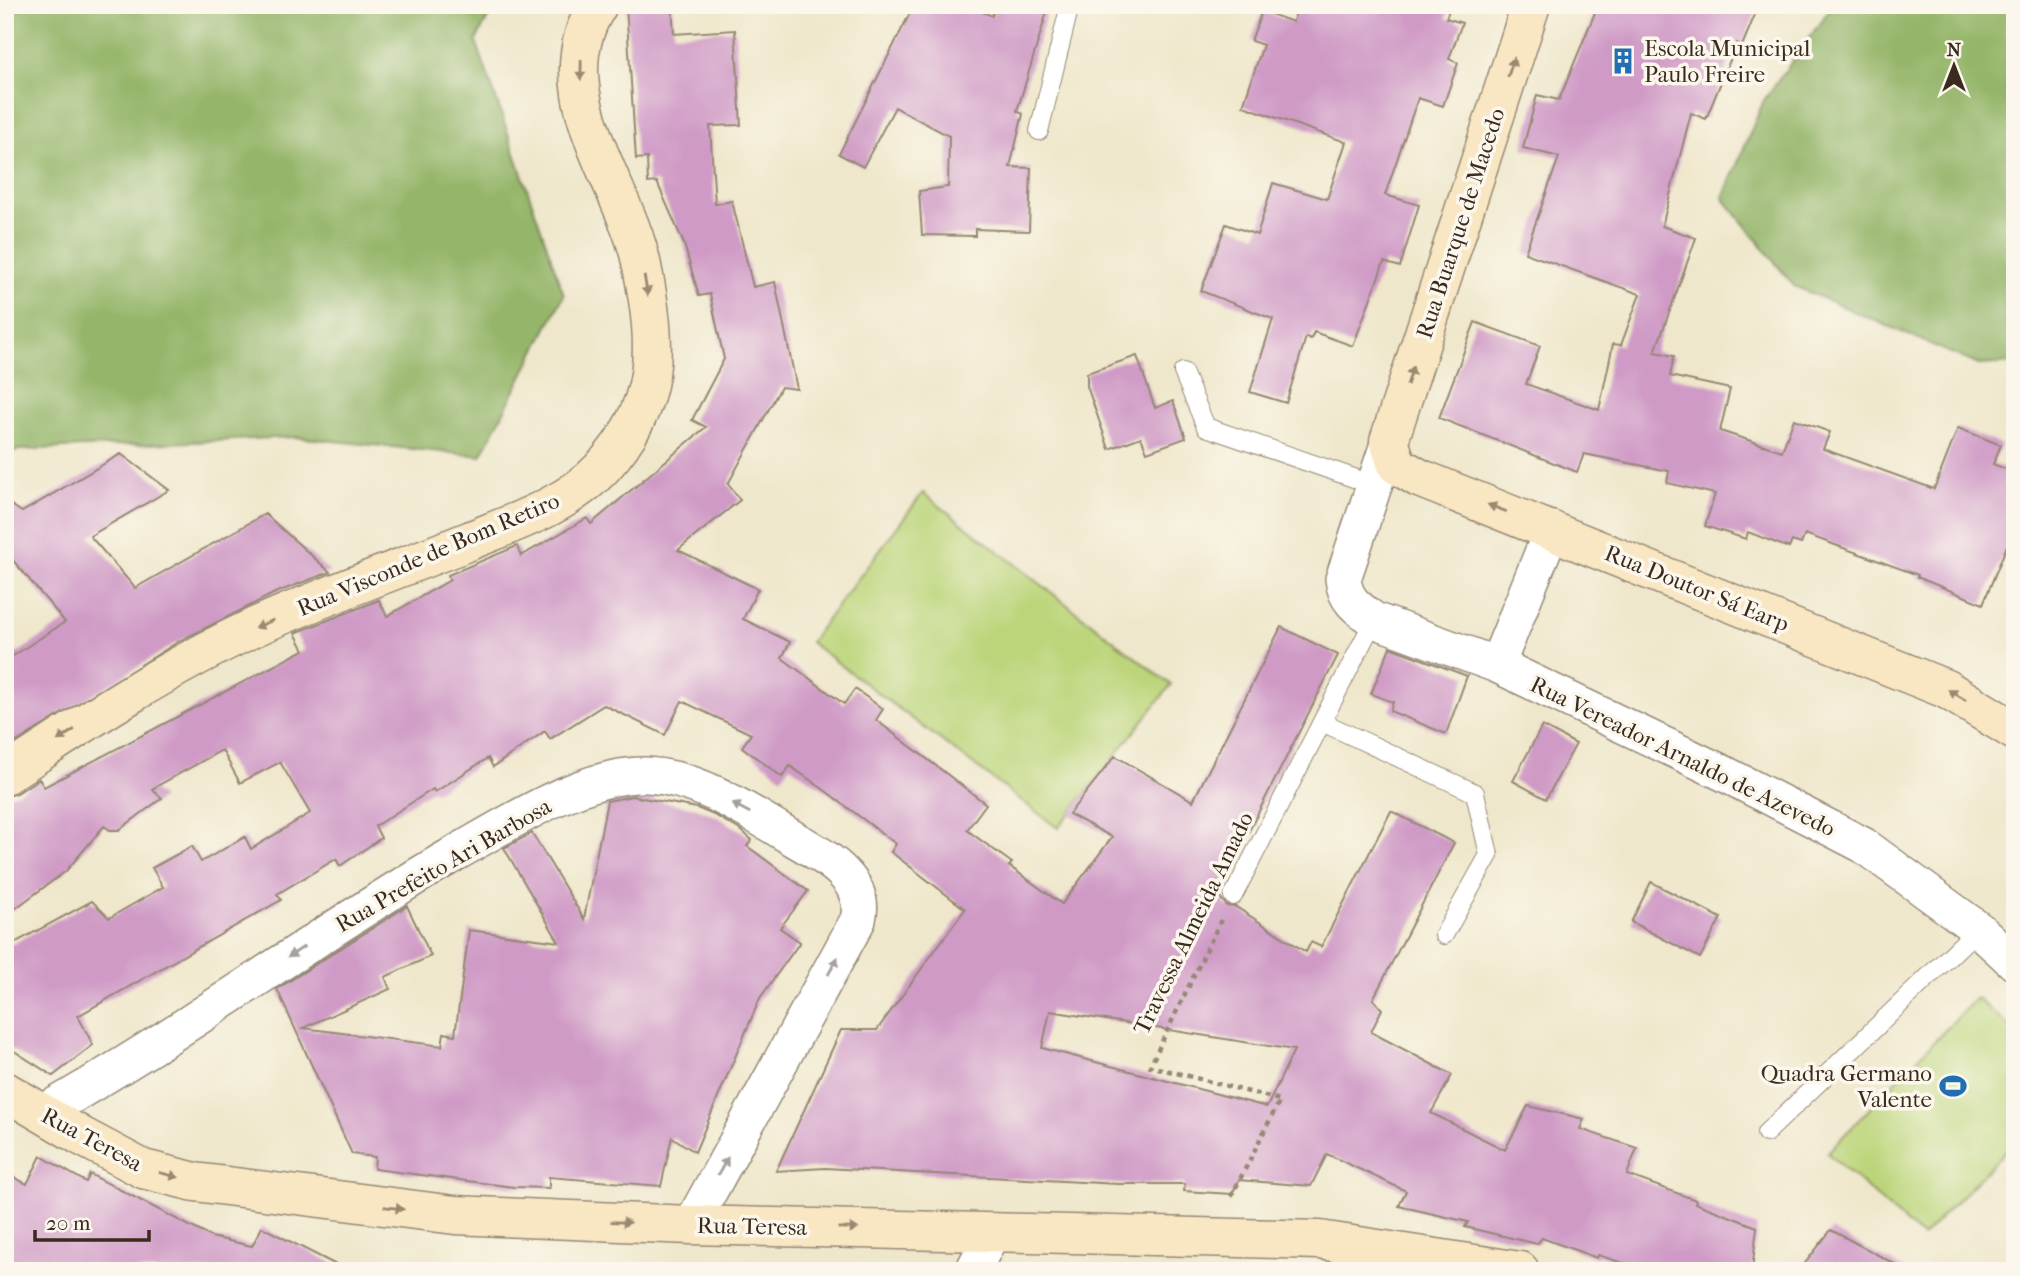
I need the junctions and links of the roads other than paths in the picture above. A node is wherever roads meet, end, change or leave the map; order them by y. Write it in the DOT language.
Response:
graph roads {
  1 [pos="598,5"];
  2 [pos="1070,5"];
  3 [pos="1531,5"];
  4 [pos="1039,131"];
  5 [pos="1183,372"];
  6 [pos="1389,441"];
  7 [pos="1374,485"];
  8 [pos="1552,529"];
  9 [pos="1374,620"];
  10 [pos="1497,665"];
  11 [pos="1322,722"];
  12 [pos="2015,731"];
  13 [pos="5,775"];
  14 [pos="1233,896"];
  15 [pos="1978,929"];
  16 [pos="1444,935"];
  17 [pos="2015,963"];
  18 [pos="5,1091"];
  19 [pos="42,1113"];
  20 [pos="1766,1133"];
  21 [pos="691,1226"];
  22 [pos="993,1230"];
  23 [pos="973,1271"];
  24 [pos="1520,1271"];
  1 -- 13 [label="main road, Rua Visconde de Bom Retiro, one-way"];
  2 -- 4 [label="lane"];
  6 -- 3 [label="main road, Rua Buarque de Macedo, one-way"];
  5 -- 7 [label="lane"];
  6 -- 7 [label="street"];
  8 -- 6 [label="main road, Rua Doutor Sá Earp, one-way"];
  7 -- 9 [label="street, Rua Vereador Arnaldo de Azevedo"];
  8 -- 10 [label="street"];
  12 -- 8 [label="main road, Rua Doutor Sá Earp, one-way"];
  9 -- 10 [label="street, Rua Vereador Arnaldo de Azevedo"];
  9 -- 11 [label="lane, Travessa Almeida Amado"];
  10 -- 15 [label="street, Rua Vereador Arnaldo de Azevedo"];
  11 -- 14 [label="lane, Travessa Almeida Amado"];
  11 -- 16 [label="lane"];
  15 -- 17 [label="street, Rua Vereador Arnaldo de Azevedo"];
  15 -- 20 [label="lane"];
  18 -- 19 [label="main road, Rua Teresa"];
  19 -- 21 [label="main road, Rua Teresa, one-way"];
  21 -- 19 [label="street, Rua Prefeito Ari Barbosa, one-way"];
  21 -- 22 [label="main road, Rua Teresa, one-way"];
  22 -- 23 [label="street"];
  22 -- 24 [label="main road, Rua Teresa"];
}
